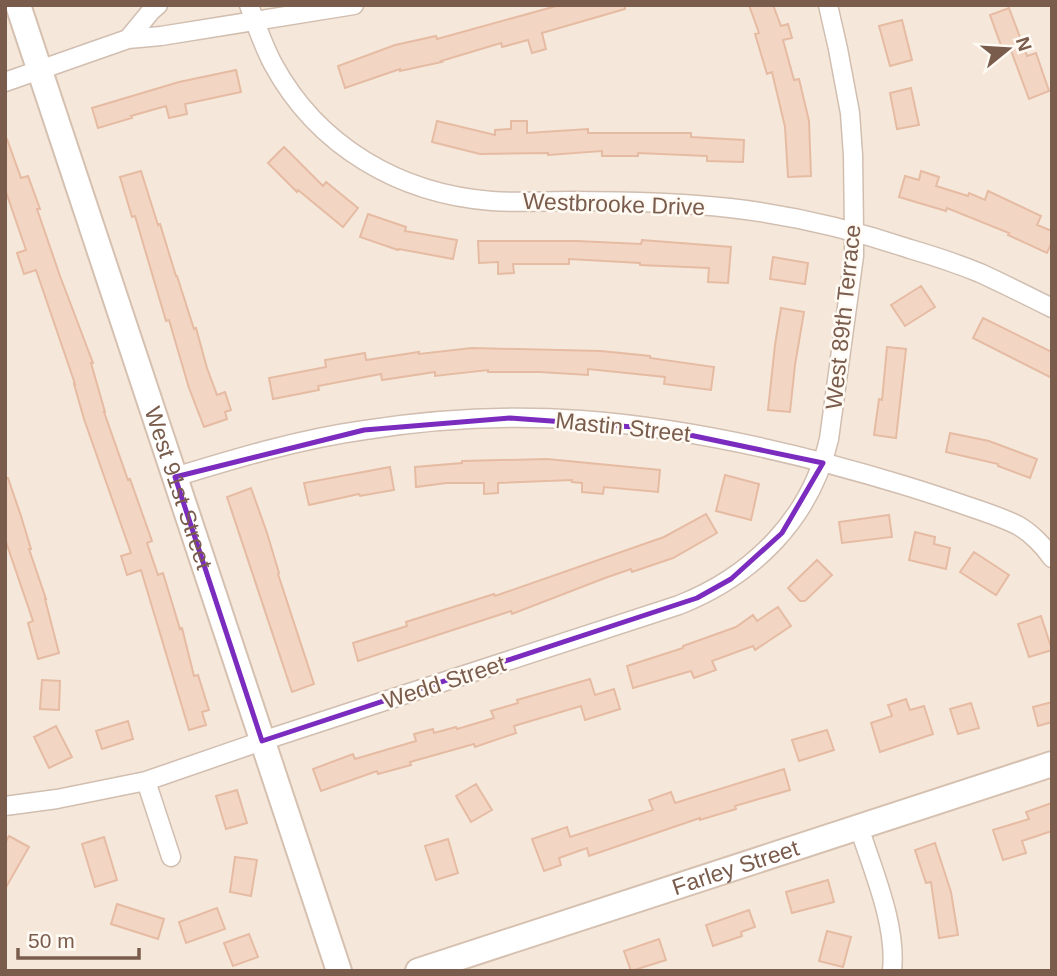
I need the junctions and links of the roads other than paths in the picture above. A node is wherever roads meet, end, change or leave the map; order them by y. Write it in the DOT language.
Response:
graph roads {
  1 [pos="18,5"];
  2 [pos="158,5"];
  3 [pos="354,5"];
  4 [pos="828,5"];
  5 [pos="252,13"];
  6 [pos="128,39"];
  7 [pos="40,71"];
  8 [pos="5,82"];
  9 [pos="854,232"];
  10 [pos="1052,308"];
  11 [pos="824,463"];
  12 [pos="175,477"];
  13 [pos="1052,558"];
  14 [pos="262,741"];
  15 [pos="1052,764"];
  16 [pos="146,780"];
  17 [pos="5,806"];
  18 [pos="859,827"];
  19 [pos="171,858"];
  20 [pos="339,971"];
  21 [pos="418,971"];
  22 [pos="891,971"];
  1 -- 7 [label="street, West 91st Street"];
  2 -- 6 [label="street"];
  3 -- 5 [label="street"];
  4 -- 9 [label="street, West 89th Terrace"];
  5 -- 6 [label="street"];
  5 -- 9 [label="street, Westbrooke Drive"];
  6 -- 7 [label="street"];
  7 -- 8 [label="street"];
  7 -- 12 [label="street, West 91st Street"];
  9 -- 10 [label="street, Westbrooke Drive"];
  9 -- 11 [label="street, West 89th Terrace"];
  11 -- 12 [label="street, Mastin Street"];
  11 -- 13 [label="street, Mastin Street"];
  11 -- 14 [label="street, Wedd Street"];
  12 -- 14 [label="street, West 91st Street"];
  14 -- 16 [label="street, Wedd Street"];
  14 -- 20 [label="street, West 91st Street"];
  15 -- 18 [label="street, Farley Street"];
  16 -- 17 [label="street, Wedd Street"];
  16 -- 19 [label="street"];
  18 -- 21 [label="street, Farley Street"];
  18 -- 22 [label="street"];
}
